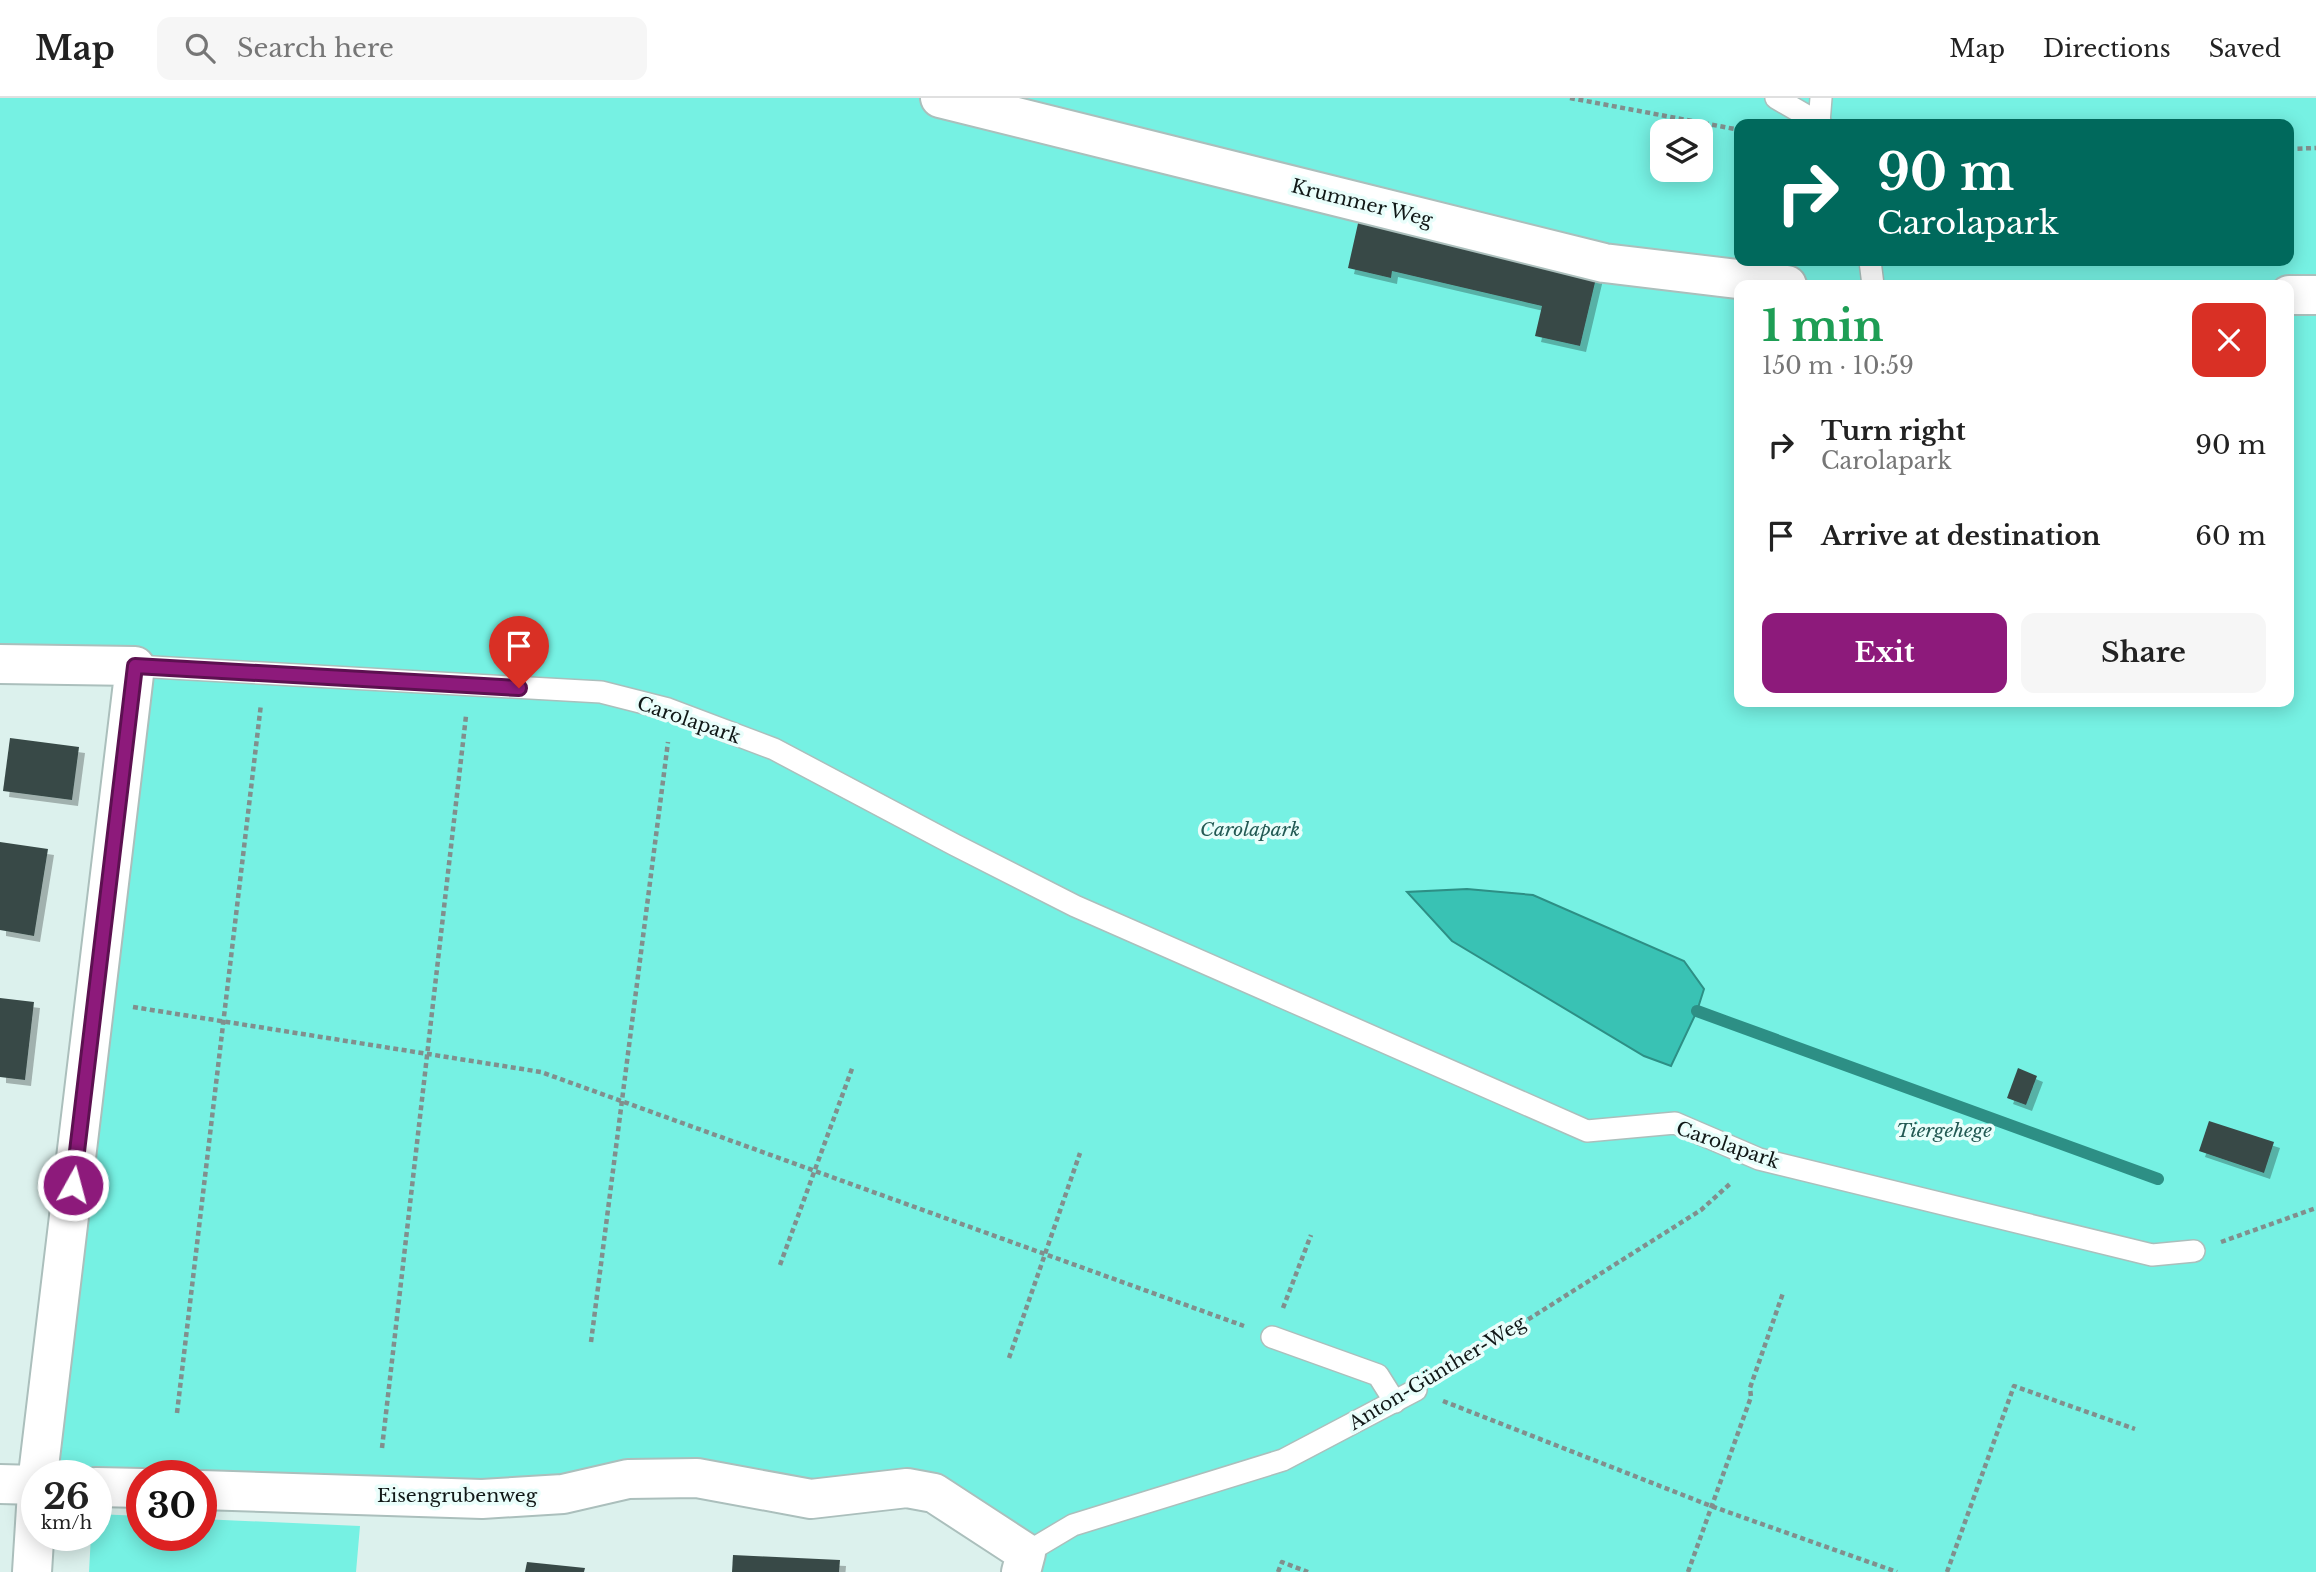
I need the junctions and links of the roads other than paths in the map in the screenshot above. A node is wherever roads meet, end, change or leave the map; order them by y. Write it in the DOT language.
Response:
graph roads {
  1 [pos="940,98"];
  2 [pos="1776,98"];
  3 [pos="1821,98"];
  4 [pos="1812,119"];
  5 [pos="1820,119"];
  6 [pos="1745,280"];
  7 [pos="2294,295"];
  8 [pos="2316,295"];
  9 [pos="0,664"];
  10 [pos="135,666"];
  11 [pos="2194,1251"];
  12 [pos="1272,1337"];
  13 [pos="1416,1390"];
  14 [pos="1395,1402"];
  15 [pos="40,1460"];
  16 [pos="0,1484"];
  17 [pos="21,1485"];
  18 [pos="217,1491"];
  19 [pos="33,1551"];
  20 [pos="1024,1562"];
  21 [pos="32,1572"];
  1 -- 6 [label="street, Krummer Weg"];
  2 -- 4 [label="lane"];
  3 -- 5 [label="lane"];
  7 -- 8 [label="street"];
  9 -- 10 [label="street, Carolapark"];
  10 -- 11 [label="lane, Carolapark"];
  10 -- 15 [label="street"];
  12 -- 14 [label="lane"];
  13 -- 14 [label="lane, Anton-Günther-Weg"];
  14 -- 20 [label="lane, Anton-Günther-Weg"];
  16 -- 17 [label="street"];
  18 -- 20 [label="street, Eisengrubenweg"];
  19 -- 21 [label="street"];
}
